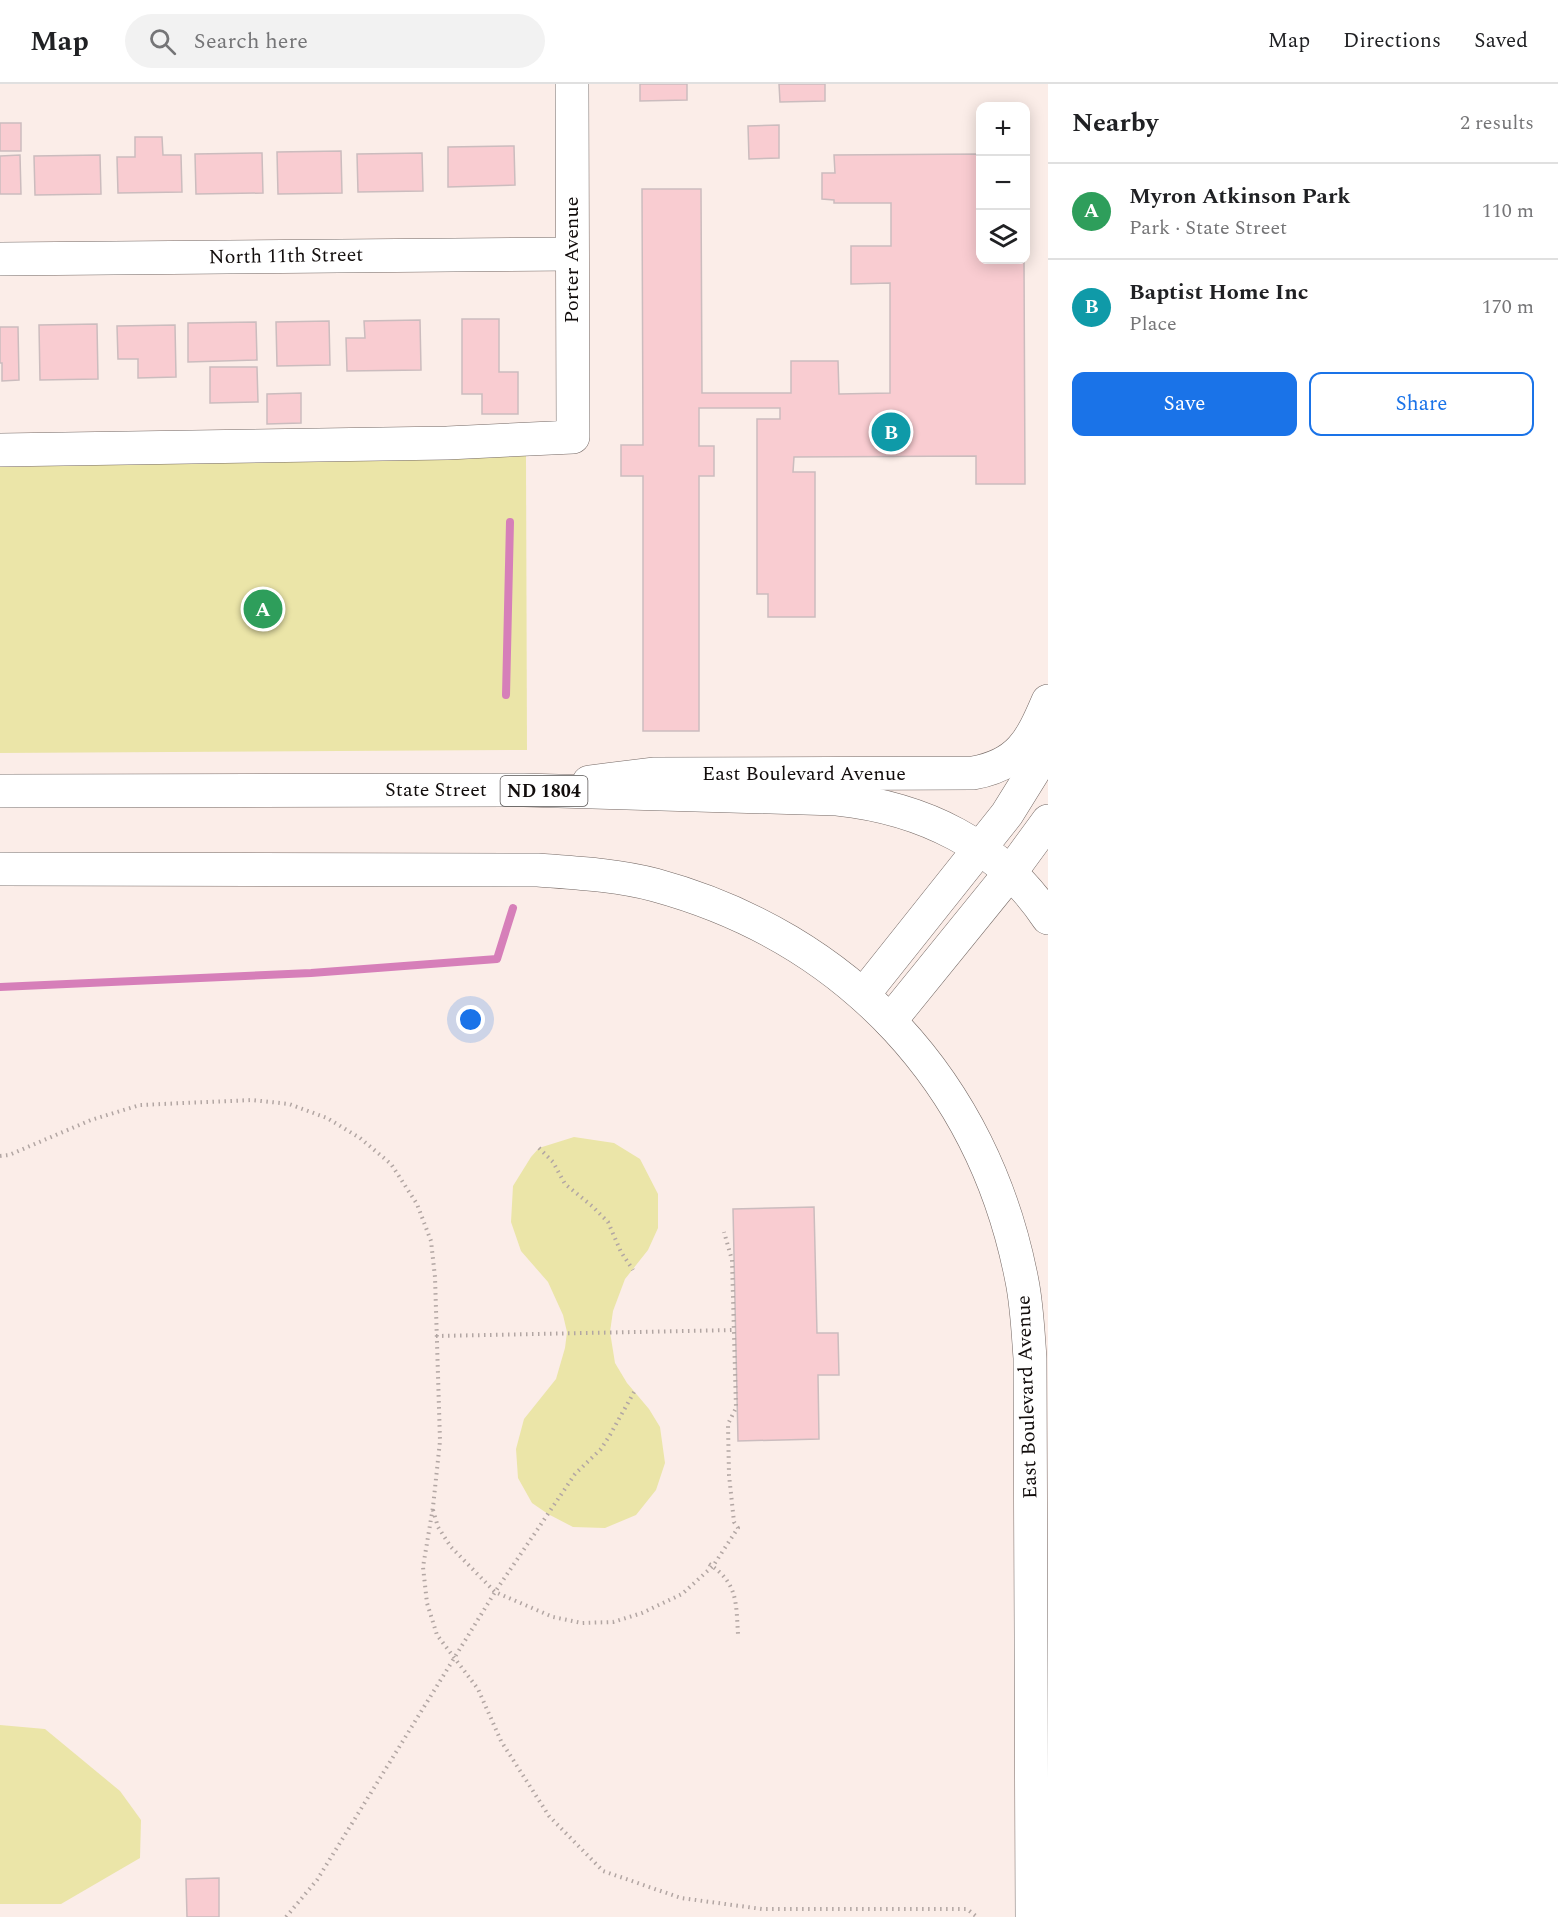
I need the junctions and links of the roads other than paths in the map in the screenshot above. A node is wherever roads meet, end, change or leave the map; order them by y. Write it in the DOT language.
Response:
graph roads {
  1 [pos="572,84"];
  2 [pos="572,254"];
  3 [pos="0,259"];
  4 [pos="0,450"];
  5 [pos="1048,701"];
  6 [pos="1048,748"];
  7 [pos="524,790"];
  8 [pos="0,791"];
  9 [pos="1048,821"];
  10 [pos="980,848"];
  11 [pos="0,869"];
  12 [pos="1010,873"];
  13 [pos="1048,918"];
  14 [pos="863,995"];
  15 [pos="890,1021"];
  16 [pos="1048,1446"];
  17 [pos="1031,1520"];
  18 [pos="1032,1917"];
  1 -- 2 [label="main road, Porter Avenue"];
  2 -- 3 [label="main road, North 11th Street"];
  2 -- 4 [label="main road, Porter Avenue"];
  5 -- 7 [label="main road, East Boulevard Avenue"];
  6 -- 10 [label="main road"];
  7 -- 8 [label="main road, State Street / ND 1804"];
  7 -- 10 [label="main road, State Street / ND 1804"];
  9 -- 12 [label="main road"];
  10 -- 12 [label="main road, State Street / ND 1804"];
  10 -- 14 [label="main road"];
  11 -- 14 [label="main road"];
  12 -- 13 [label="main road, State Street / ND 1804"];
  12 -- 15 [label="main road"];
  14 -- 15 [label="main road"];
  15 -- 17 [label="main road, East Boulevard Avenue"];
  16 -- 17 [label="main road"];
  17 -- 18 [label="main road, East Boulevard Avenue"];
}
